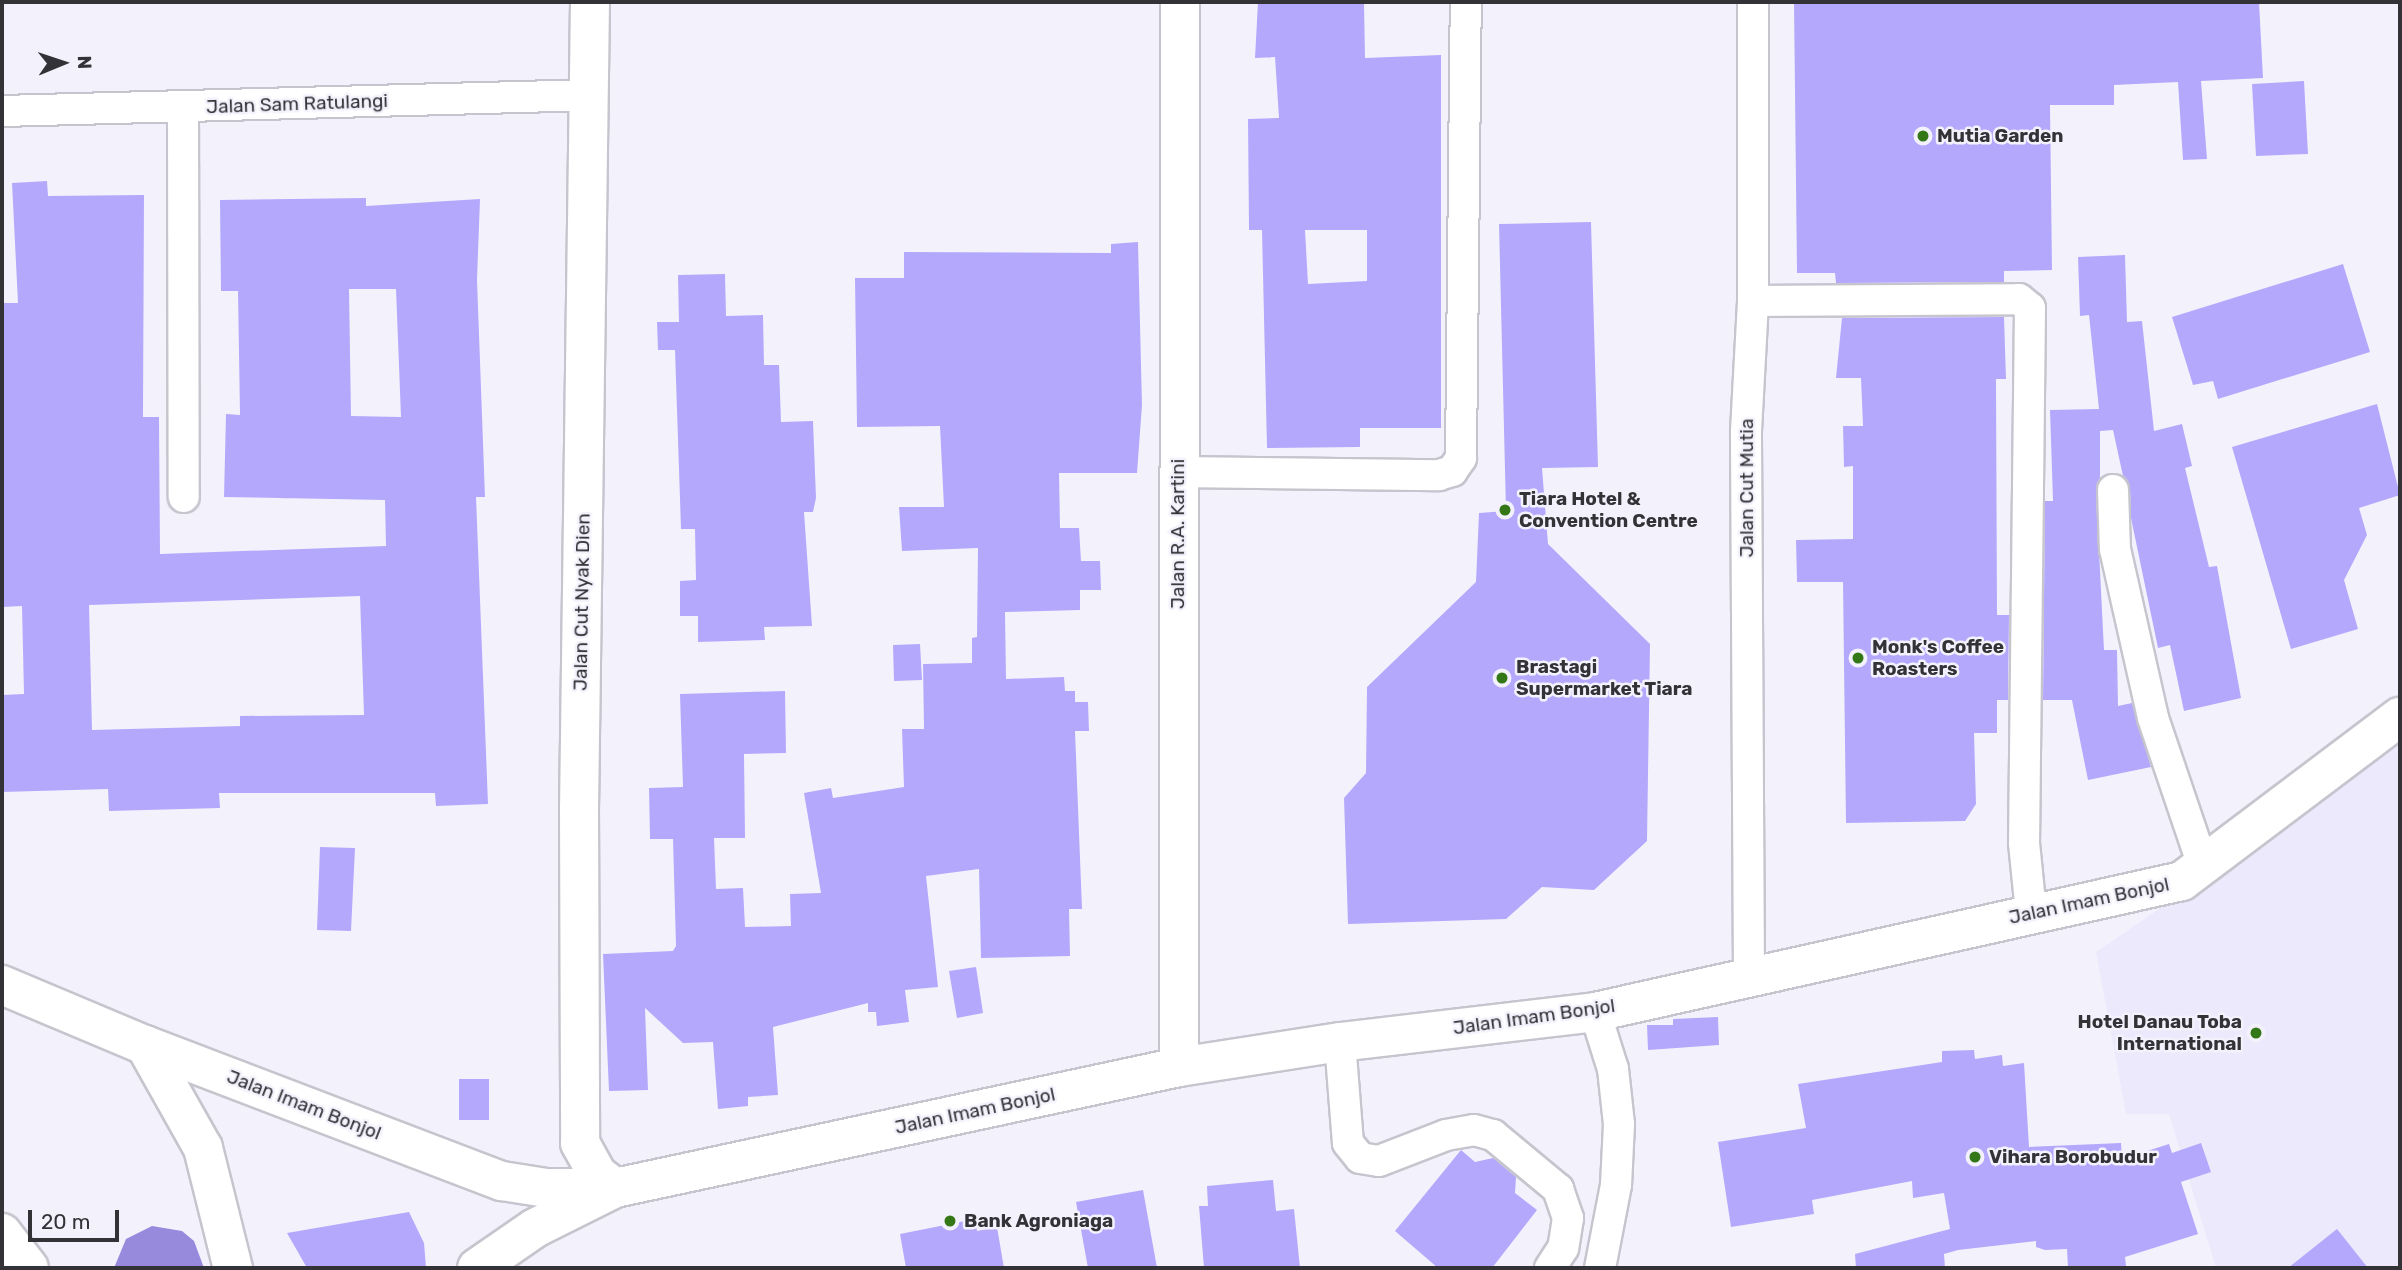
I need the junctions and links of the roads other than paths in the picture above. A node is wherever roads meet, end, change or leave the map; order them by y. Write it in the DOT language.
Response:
graph roads {
  1 [pos="590,2"];
  2 [pos="1180,2"];
  3 [pos="1466,2"];
  4 [pos="1753,2"];
  5 [pos="592,95"];
  6 [pos="183,107"];
  7 [pos="2,111"];
  8 [pos="1753,301"];
  9 [pos="1178,472"];
  10 [pos="2113,491"];
  11 [pos="184,497"];
  12 [pos="2400,717"];
  13 [pos="2202,863"];
  14 [pos="2031,912"];
  15 [pos="1749,975"];
  16 [pos="3,985"];
  17 [pos="1595,1012"];
  18 [pos="1340,1042"];
  19 [pos="145,1045"];
  20 [pos="1179,1067"];
  21 [pos="615,1188"];
  22 [pos="2,1233"];
  23 [pos="29,1268"];
  24 [pos="233,1268"];
  25 [pos="477,1268"];
  26 [pos="1550,1268"];
  27 [pos="1600,1268"];
  1 -- 5 [label="main road, Jalan Cut Nyak Dien"];
  2 -- 9 [label="main road, Jalan R.A. Kartini"];
  3 -- 9 [label="street"];
  4 -- 8 [label="street, Jalan Cut Mutia"];
  5 -- 6 [label="street, Jalan Sam Ratulangi"];
  5 -- 21 [label="main road, Jalan Cut Nyak Dien"];
  6 -- 7 [label="street, Jalan Sam Ratulangi"];
  6 -- 11 [label="street"];
  8 -- 14 [label="street"];
  8 -- 15 [label="street, Jalan Cut Mutia"];
  9 -- 20 [label="main road, Jalan R.A. Kartini"];
  10 -- 13 [label="street"];
  12 -- 13 [label="main road, Jalan Imam Bonjol"];
  13 -- 14 [label="main road, Jalan Imam Bonjol"];
  14 -- 15 [label="main road, Jalan Imam Bonjol"];
  15 -- 17 [label="main road, Jalan Imam Bonjol"];
  16 -- 19 [label="main road, Jalan Imam Bonjol"];
  17 -- 18 [label="main road, Jalan Imam Bonjol"];
  17 -- 27 [label="street"];
  18 -- 20 [label="main road, Jalan Imam Bonjol"];
  18 -- 26 [label="street"];
  19 -- 21 [label="main road, Jalan Imam Bonjol"];
  19 -- 24 [label="main road"];
  20 -- 21 [label="main road, Jalan Imam Bonjol"];
  21 -- 25 [label="main road, Jalan Imam Bonjol"];
  22 -- 23 [label="main road"];
}
